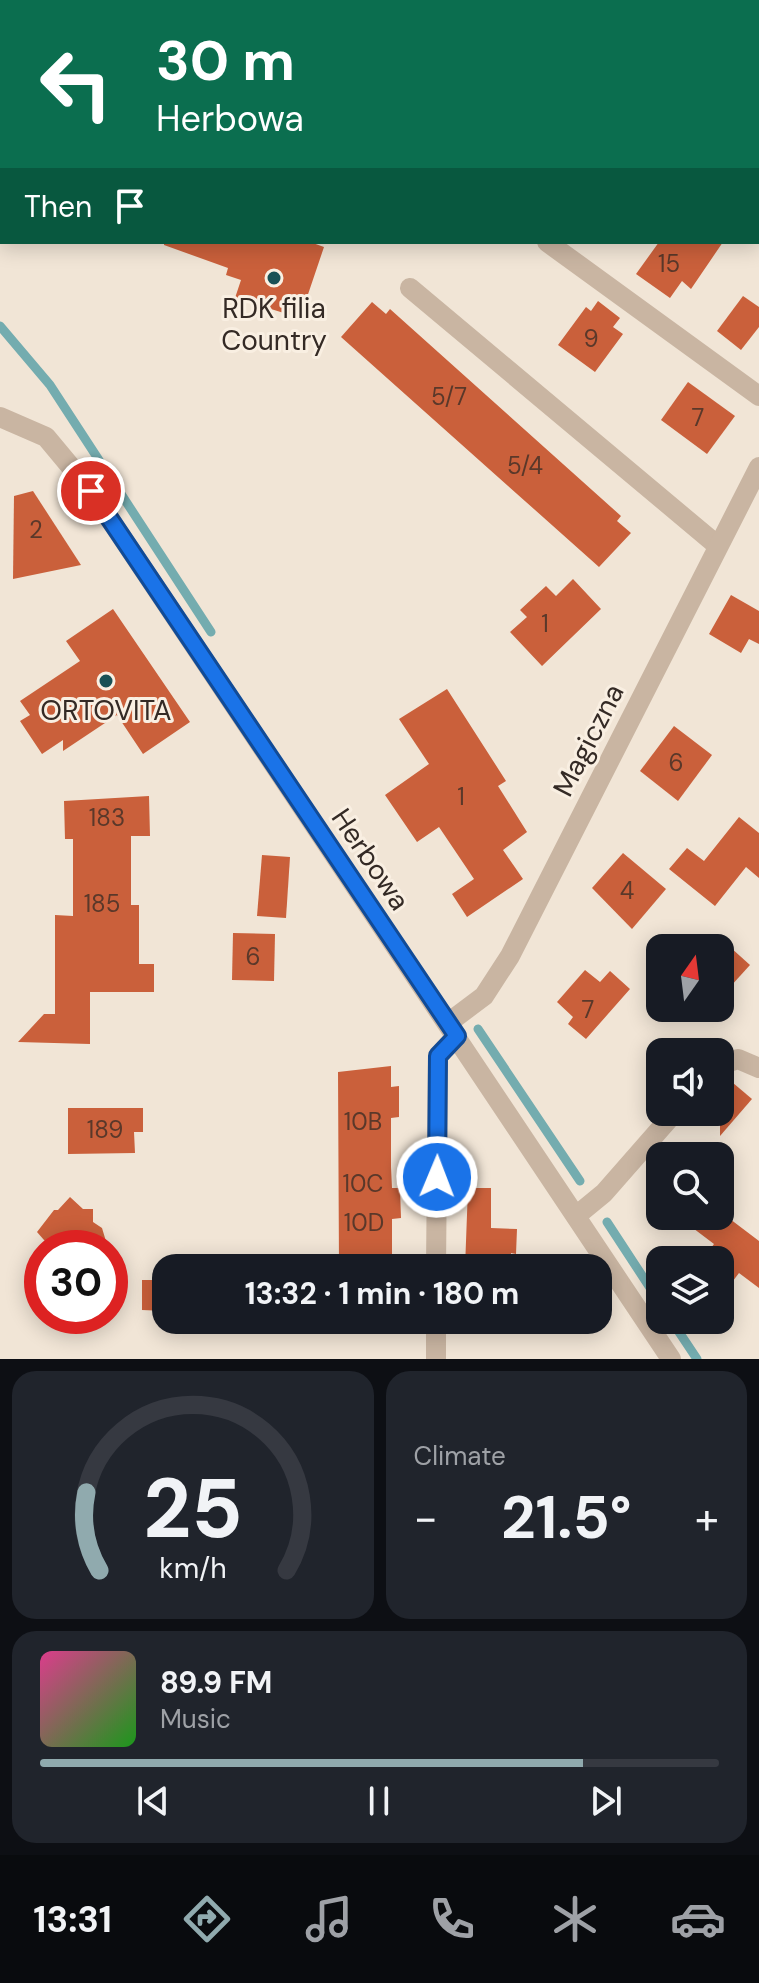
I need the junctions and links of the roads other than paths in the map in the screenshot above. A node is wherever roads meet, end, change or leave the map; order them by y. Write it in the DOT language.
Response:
graph roads {
  1 [pos="550,244"];
  2 [pos="410,288"];
  3 [pos="759,396"];
  4 [pos="0,417"];
  5 [pos="759,467"];
  6 [pos="718,546"];
  7 [pos="452,1030"];
  8 [pos="734,1060"];
  9 [pos="759,1068"];
  10 [pos="663,1126"];
  11 [pos="576,1216"];
  12 [pos="436,1254"];
  13 [pos="436,1334"];
  14 [pos="436,1359"];
  15 [pos="671,1359"];
  1 -- 3 [label="street"];
  2 -- 6 [label="street"];
  4 -- 7 [label="street, Herbowa"];
  5 -- 6 [label="street, Magiczna"];
  6 -- 7 [label="street, Magiczna"];
  7 -- 11 [label="street, Herbowa"];
  7 -- 12 [label="street"];
  8 -- 9 [label="street"];
  10 -- 11 [label="street"];
  11 -- 15 [label="street, Herbowa"];
  13 -- 14 [label="street"];
}
